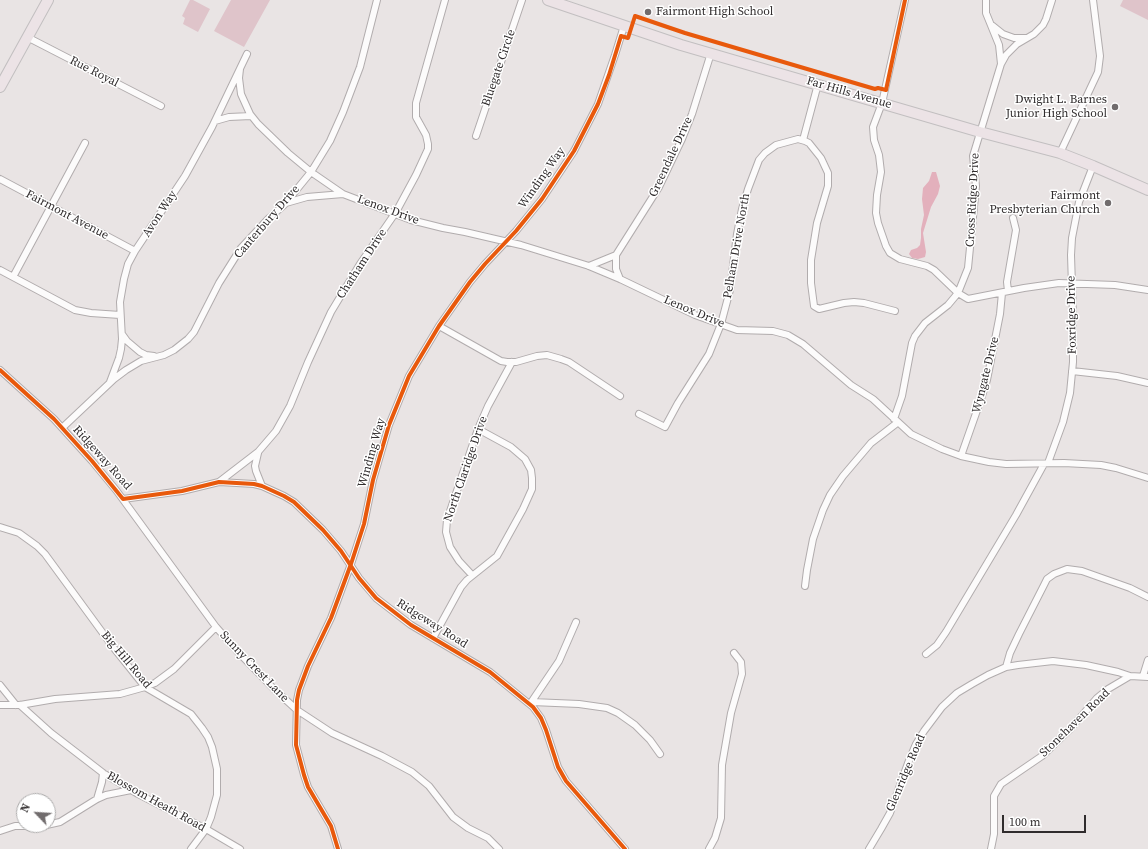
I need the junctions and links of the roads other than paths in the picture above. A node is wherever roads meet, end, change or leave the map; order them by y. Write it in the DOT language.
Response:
graph roads {
  1 [pos="48,0"];
  2 [pos="377,0"];
  3 [pos="445,0"];
  4 [pos="522,0"];
  5 [pos="548,0"];
  6 [pos="905,0"];
  7 [pos="986,0"];
  8 [pos="1052,0"];
  9 [pos="1094,0"];
  10 [pos="624,26"];
  11 [pos="992,26"];
  12 [pos="27,37"];
  13 [pos="1026,38"];
  14 [pos="711,53"];
  15 [pos="247,54"];
  16 [pos="1001,64"];
  17 [pos="240,69"];
  18 [pos="818,84"];
  19 [pos="0,86"];
  20 [pos="882,103"];
  21 [pos="161,106"];
  22 [pos="251,116"];
  23 [pos="215,121"];
  24 [pos="980,132"];
  25 [pos="476,136"];
  26 [pos="803,140"];
  27 [pos="85,143"];
  28 [pos="1060,154"];
  29 [pos="1093,166"];
  30 [pos="311,172"];
  31 [pos="0,179"];
  32 [pos="1148,190"];
  33 [pos="344,194"];
  34 [pos="284,205"];
  35 [pos="51,206"];
  36 [pos="394,214"];
  37 [pos="1013,218"];
  38 [pos="506,241"];
  39 [pos="135,251"];
  40 [pos="616,255"];
  41 [pos="589,266"];
  42 [pos="0,270"];
  43 [pos="13,277"];
  44 [pos="620,279"];
  45 [pos="1071,283"];
  46 [pos="1148,290"];
  47 [pos="1005,292"];
  48 [pos="958,293"];
  49 [pos="894,311"];
  50 [pos="120,315"];
  51 [pos="721,324"];
  52 [pos="439,326"];
  53 [pos="121,333"];
  54 [pos="158,356"];
  55 [pos="512,362"];
  56 [pos="0,370"];
  57 [pos="1072,372"];
  58 [pos="1148,383"];
  59 [pos="109,384"];
  60 [pos="620,396"];
  61 [pos="639,414"];
  62 [pos="896,421"];
  63 [pos="62,428"];
  64 [pos="478,429"];
  65 [pos="258,452"];
  66 [pos="961,456"];
  67 [pos="1046,463"];
  68 [pos="1148,478"];
  69 [pos="219,482"];
  70 [pos="262,486"];
  71 [pos="123,499"];
  72 [pos="0,527"];
  73 [pos="351,564"];
  74 [pos="472,575"];
  75 [pos="805,586"];
  76 [pos="1148,597"];
  77 [pos="576,622"];
  78 [pos="216,627"];
  79 [pos="433,638"];
  80 [pos="734,652"];
  81 [pos="926,654"];
  82 [pos="1148,660"];
  83 [pos="1006,667"];
  84 [pos="1130,676"];
  85 [pos="1145,677"];
  86 [pos="0,686"];
  87 [pos="146,687"];
  88 [pos="531,703"];
  89 [pos="0,705"];
  90 [pos="18,705"];
  91 [pos="297,710"];
  92 [pos="660,754"];
  93 [pos="103,773"];
  94 [pos="131,790"];
  95 [pos="97,799"];
  96 [pos="206,829"];
  97 [pos="0,831"];
  98 [pos="191,849"];
  99 [pos="240,849"];
  100 [pos="338,849"];
  101 [pos="499,849"];
  102 [pos="625,849"];
  103 [pos="708,849"];
  104 [pos="869,849"];
  105 [pos="991,849"];
  1 -- 12 [label="main road"];
  2 -- 30 [label="street, Canterbury Drive"];
  3 -- 36 [label="street, Chatham Drive"];
  4 -- 25 [label="street, Bluegate Circle"];
  5 -- 10 [label="main road, Far Hills Avenue"];
  6 -- 20 [label="street"];
  7 -- 11 [label="street"];
  8 -- 13 [label="street"];
  9 -- 28 [label="street"];
  10 -- 14 [label="main road, Far Hills Avenue"];
  10 -- 38 [label="street, Winding Way"];
  11 -- 13 [label="street"];
  11 -- 16 [label="street"];
  12 -- 19 [label="main road"];
  12 -- 21 [label="street, Rue Royal"];
  13 -- 16 [label="street"];
  14 -- 18 [label="main road, Far Hills Avenue"];
  14 -- 40 [label="street, Greendale Drive"];
  15 -- 17 [label="street, Avon Way"];
  16 -- 24 [label="street, Cross Ridge Drive"];
  17 -- 22 [label="street, Lenox Drive"];
  17 -- 23 [label="street, Avon Way"];
  18 -- 20 [label="main road, Far Hills Avenue"];
  18 -- 26 [label="street"];
  20 -- 24 [label="main road, Far Hills Avenue"];
  20 -- 48 [label="street"];
  22 -- 23 [label="street"];
  22 -- 30 [label="street, Lenox Drive"];
  23 -- 39 [label="street, Avon Way"];
  24 -- 28 [label="main road, Far Hills Avenue"];
  24 -- 48 [label="street, Cross Ridge Drive"];
  26 -- 49 [label="street"];
  26 -- 51 [label="street, Pelham Drive North"];
  27 -- 35 [label="street"];
  28 -- 29 [label="main road, Far Hills Avenue"];
  29 -- 32 [label="main road, Far Hills Avenue"];
  29 -- 45 [label="street, Foxridge Drive"];
  30 -- 33 [label="street, Lenox Drive"];
  30 -- 34 [label="street, Canterbury Drive"];
  31 -- 35 [label="street, Fairmont Avenue"];
  33 -- 34 [label="street, Lenox Drive"];
  33 -- 36 [label="street, Lenox Drive"];
  34 -- 54 [label="street, Canterbury Drive"];
  35 -- 39 [label="street, Fairmont Avenue"];
  35 -- 43 [label="street"];
  36 -- 38 [label="street, Lenox Drive"];
  36 -- 65 [label="street, Chatham Drive"];
  37 -- 47 [label="street, Wyngate Drive"];
  38 -- 41 [label="street, Lenox Drive"];
  38 -- 52 [label="street, Winding Way"];
  39 -- 50 [label="street, Avon Way"];
  40 -- 41 [label="street"];
  40 -- 44 [label="street"];
  41 -- 44 [label="street, Lenox Drive"];
  42 -- 43 [label="street"];
  43 -- 50 [label="street"];
  44 -- 51 [label="street, Lenox Drive"];
  45 -- 46 [label="street"];
  45 -- 47 [label="street"];
  45 -- 57 [label="street, Foxridge Drive"];
  47 -- 48 [label="street"];
  47 -- 66 [label="street, Wyngate Drive"];
  48 -- 62 [label="street, Cross Ridge Drive"];
  50 -- 53 [label="street, Avon Way"];
  51 -- 61 [label="street, Pelham Drive North"];
  51 -- 62 [label="street, Lenox Drive"];
  52 -- 55 [label="street"];
  52 -- 73 [label="street, Winding Way"];
  53 -- 54 [label="street"];
  53 -- 59 [label="street, Avon Way"];
  54 -- 59 [label="street, Canterbury Drive"];
  55 -- 60 [label="street"];
  55 -- 64 [label="street, North Claridge Drive"];
  56 -- 63 [label="street, Ridgeway Road"];
  57 -- 58 [label="street"];
  57 -- 67 [label="street, Foxridge Drive"];
  59 -- 63 [label="street, Canterbury Drive"];
  62 -- 66 [label="street, Lenox Drive"];
  62 -- 75 [label="street"];
  63 -- 71 [label="street, Ridgeway Road"];
  64 -- 74 [label="street, North Claridge Drive"];
  64 -- 74 [label="street"];
  65 -- 69 [label="street, Chatham Drive"];
  65 -- 70 [label="street"];
  66 -- 67 [label="street, Lenox Drive"];
  67 -- 68 [label="street, Lenox Drive"];
  67 -- 81 [label="street, Foxridge Drive"];
  69 -- 70 [label="street, Ridgeway Road"];
  69 -- 71 [label="street, Ridgeway Road"];
  70 -- 73 [label="street, Ridgeway Road"];
  71 -- 78 [label="street, Sunny Crest Lane"];
  72 -- 87 [label="street, Big Hill Road"];
  73 -- 79 [label="street, Ridgeway Road"];
  73 -- 91 [label="street, Winding Way"];
  74 -- 79 [label="street"];
  76 -- 83 [label="street"];
  77 -- 88 [label="street"];
  78 -- 87 [label="street"];
  78 -- 91 [label="street, Sunny Crest Lane"];
  79 -- 88 [label="street, Ridgeway Road"];
  80 -- 103 [label="street"];
  82 -- 85 [label="street"];
  83 -- 84 [label="street, Glenridge Road"];
  83 -- 104 [label="street, Glenridge Road"];
  84 -- 85 [label="street"];
  84 -- 105 [label="street, Stonehaven Road"];
  86 -- 90 [label="street, Blossom Heath Road"];
  87 -- 90 [label="street"];
  87 -- 96 [label="street, Big Hill Road"];
  88 -- 92 [label="street"];
  88 -- 102 [label="street, Ridgeway Road"];
  89 -- 90 [label="street"];
  90 -- 93 [label="street, Blossom Heath Road"];
  91 -- 100 [label="street, Winding Way"];
  91 -- 101 [label="street, Sunny Crest Lane"];
  93 -- 94 [label="street, Blossom Heath Road"];
  93 -- 95 [label="street"];
  94 -- 95 [label="street"];
  94 -- 96 [label="street, Blossom Heath Road"];
  95 -- 97 [label="street"];
  96 -- 98 [label="street, Big Hill Road"];
  96 -- 99 [label="street, Blossom Heath Road"];
}
